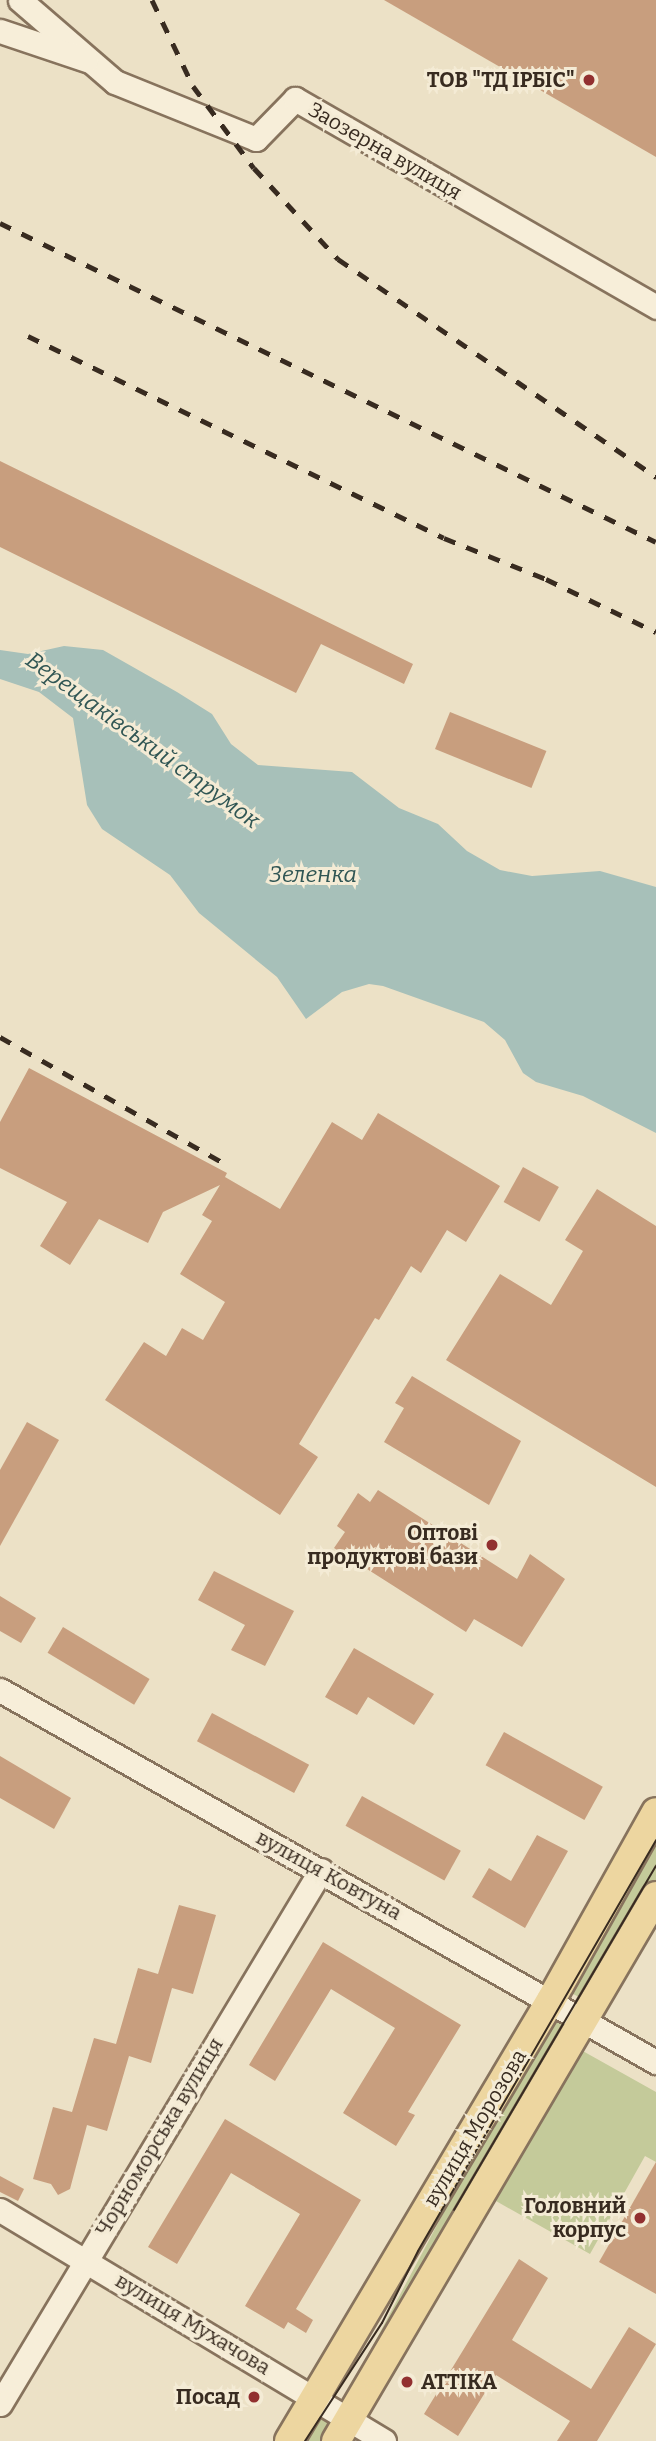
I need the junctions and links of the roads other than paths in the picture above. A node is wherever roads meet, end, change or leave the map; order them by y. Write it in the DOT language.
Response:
graph roads {
  1 [pos="20,0"];
  2 [pos="0,31"];
  3 [pos="93,62"];
  4 [pos="656,307"];
  5 [pos="0,1690"];
  6 [pos="656,1812"];
  7 [pos="321,1870"];
  8 [pos="656,1896"];
  9 [pos="551,2000"];
  10 [pos="585,2020"];
  11 [pos="656,2062"];
  12 [pos="0,2210"];
  13 [pos="85,2260"];
  14 [pos="315,2397"];
  15 [pos="0,2404"];
  16 [pos="342,2430"];
  17 [pos="289,2441"];
  18 [pos="384,2441"];
  1 -- 3 [label="street, Заозерна вулиця"];
  2 -- 3 [label="street"];
  3 -- 4 [label="street, Заозерна вулиця"];
  5 -- 7 [label="street, вулиця Ковтуна"];
  6 -- 9 [label="main road, вулиця Морозова"];
  7 -- 9 [label="street, вулиця Ковтуна"];
  7 -- 13 [label="street, Чорноморська вулиця"];
  8 -- 10 [label="main road, вулиця Морозова"];
  9 -- 10 [label="street, вулиця Ковтуна"];
  9 -- 14 [label="main road, вулиця Морозова"];
  10 -- 11 [label="street, вулиця Ковтуна"];
  10 -- 16 [label="main road, вулиця Морозова"];
  12 -- 13 [label="street, вулиця Мухачова"];
  13 -- 14 [label="street, вулиця Мухачова"];
  13 -- 15 [label="street, Чорноморська вулиця"];
  14 -- 16 [label="street, вулиця Мухачова"];
  14 -- 17 [label="main road, вулиця Морозова"];
  16 -- 18 [label="street, вулиця Мухачова"];
}
